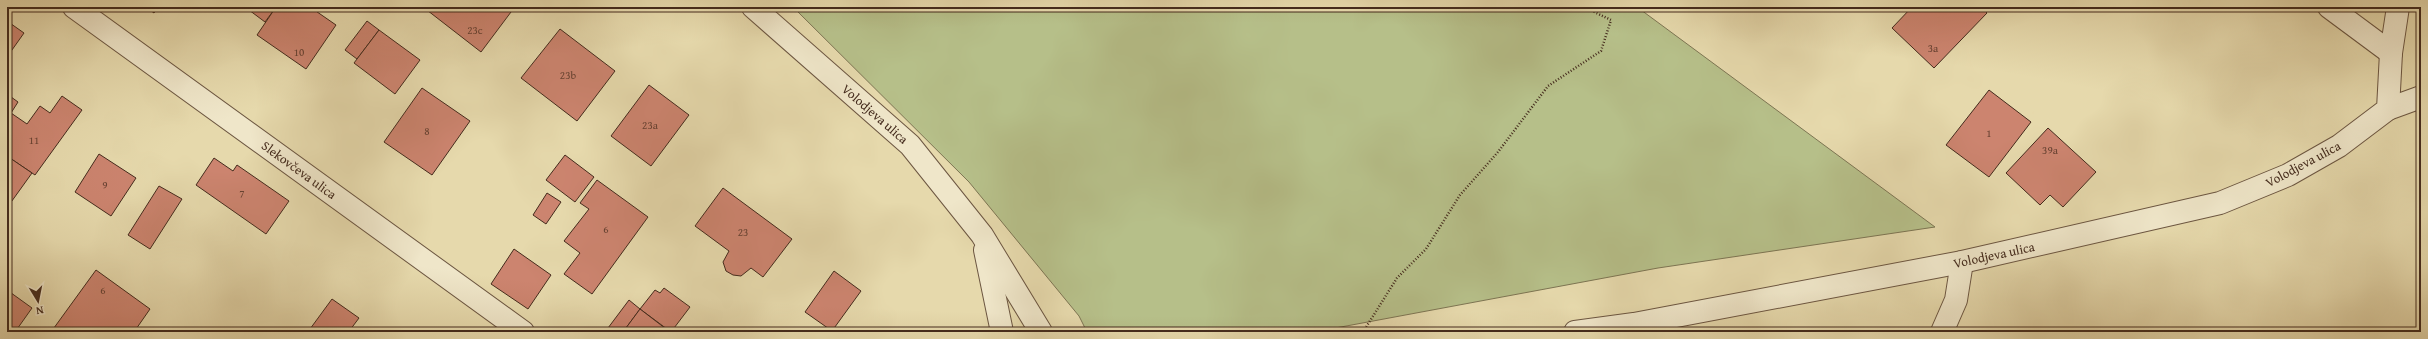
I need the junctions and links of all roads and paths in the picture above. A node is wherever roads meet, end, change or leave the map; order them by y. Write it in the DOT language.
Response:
graph roads {
  1 [pos="74,7"];
  2 [pos="753,7"];
  3 [pos="1584,7"];
  4 [pos="2329,7"];
  5 [pos="2398,7"];
  6 [pos="2391,53"];
  7 [pos="2421,98"];
  8 [pos="2388,109"];
  9 [pos="982,235"];
  10 [pos="1962,262"];
  11 [pos="524,332"];
  12 [pos="1002,332"];
  13 [pos="1041,332"];
  14 [pos="1363,332"];
  15 [pos="1575,332"];
  16 [pos="1942,332"];
  1 -- 11 [label="street, Slekovčeva ulica"];
  2 -- 9 [label="street, Volodjeva ulica"];
  3 -- 14 [label="path"];
  4 -- 6 [label="street"];
  5 -- 6 [label="street"];
  6 -- 8 [label="street"];
  7 -- 8 [label="street, Volodjeva ulica"];
  8 -- 10 [label="street, Volodjeva ulica"];
  9 -- 12 [label="street, Volodjeva ulica"];
  9 -- 13 [label="street, Volodjeva ulica"];
  10 -- 15 [label="street, Volodjeva ulica"];
  10 -- 16 [label="street"];
}
